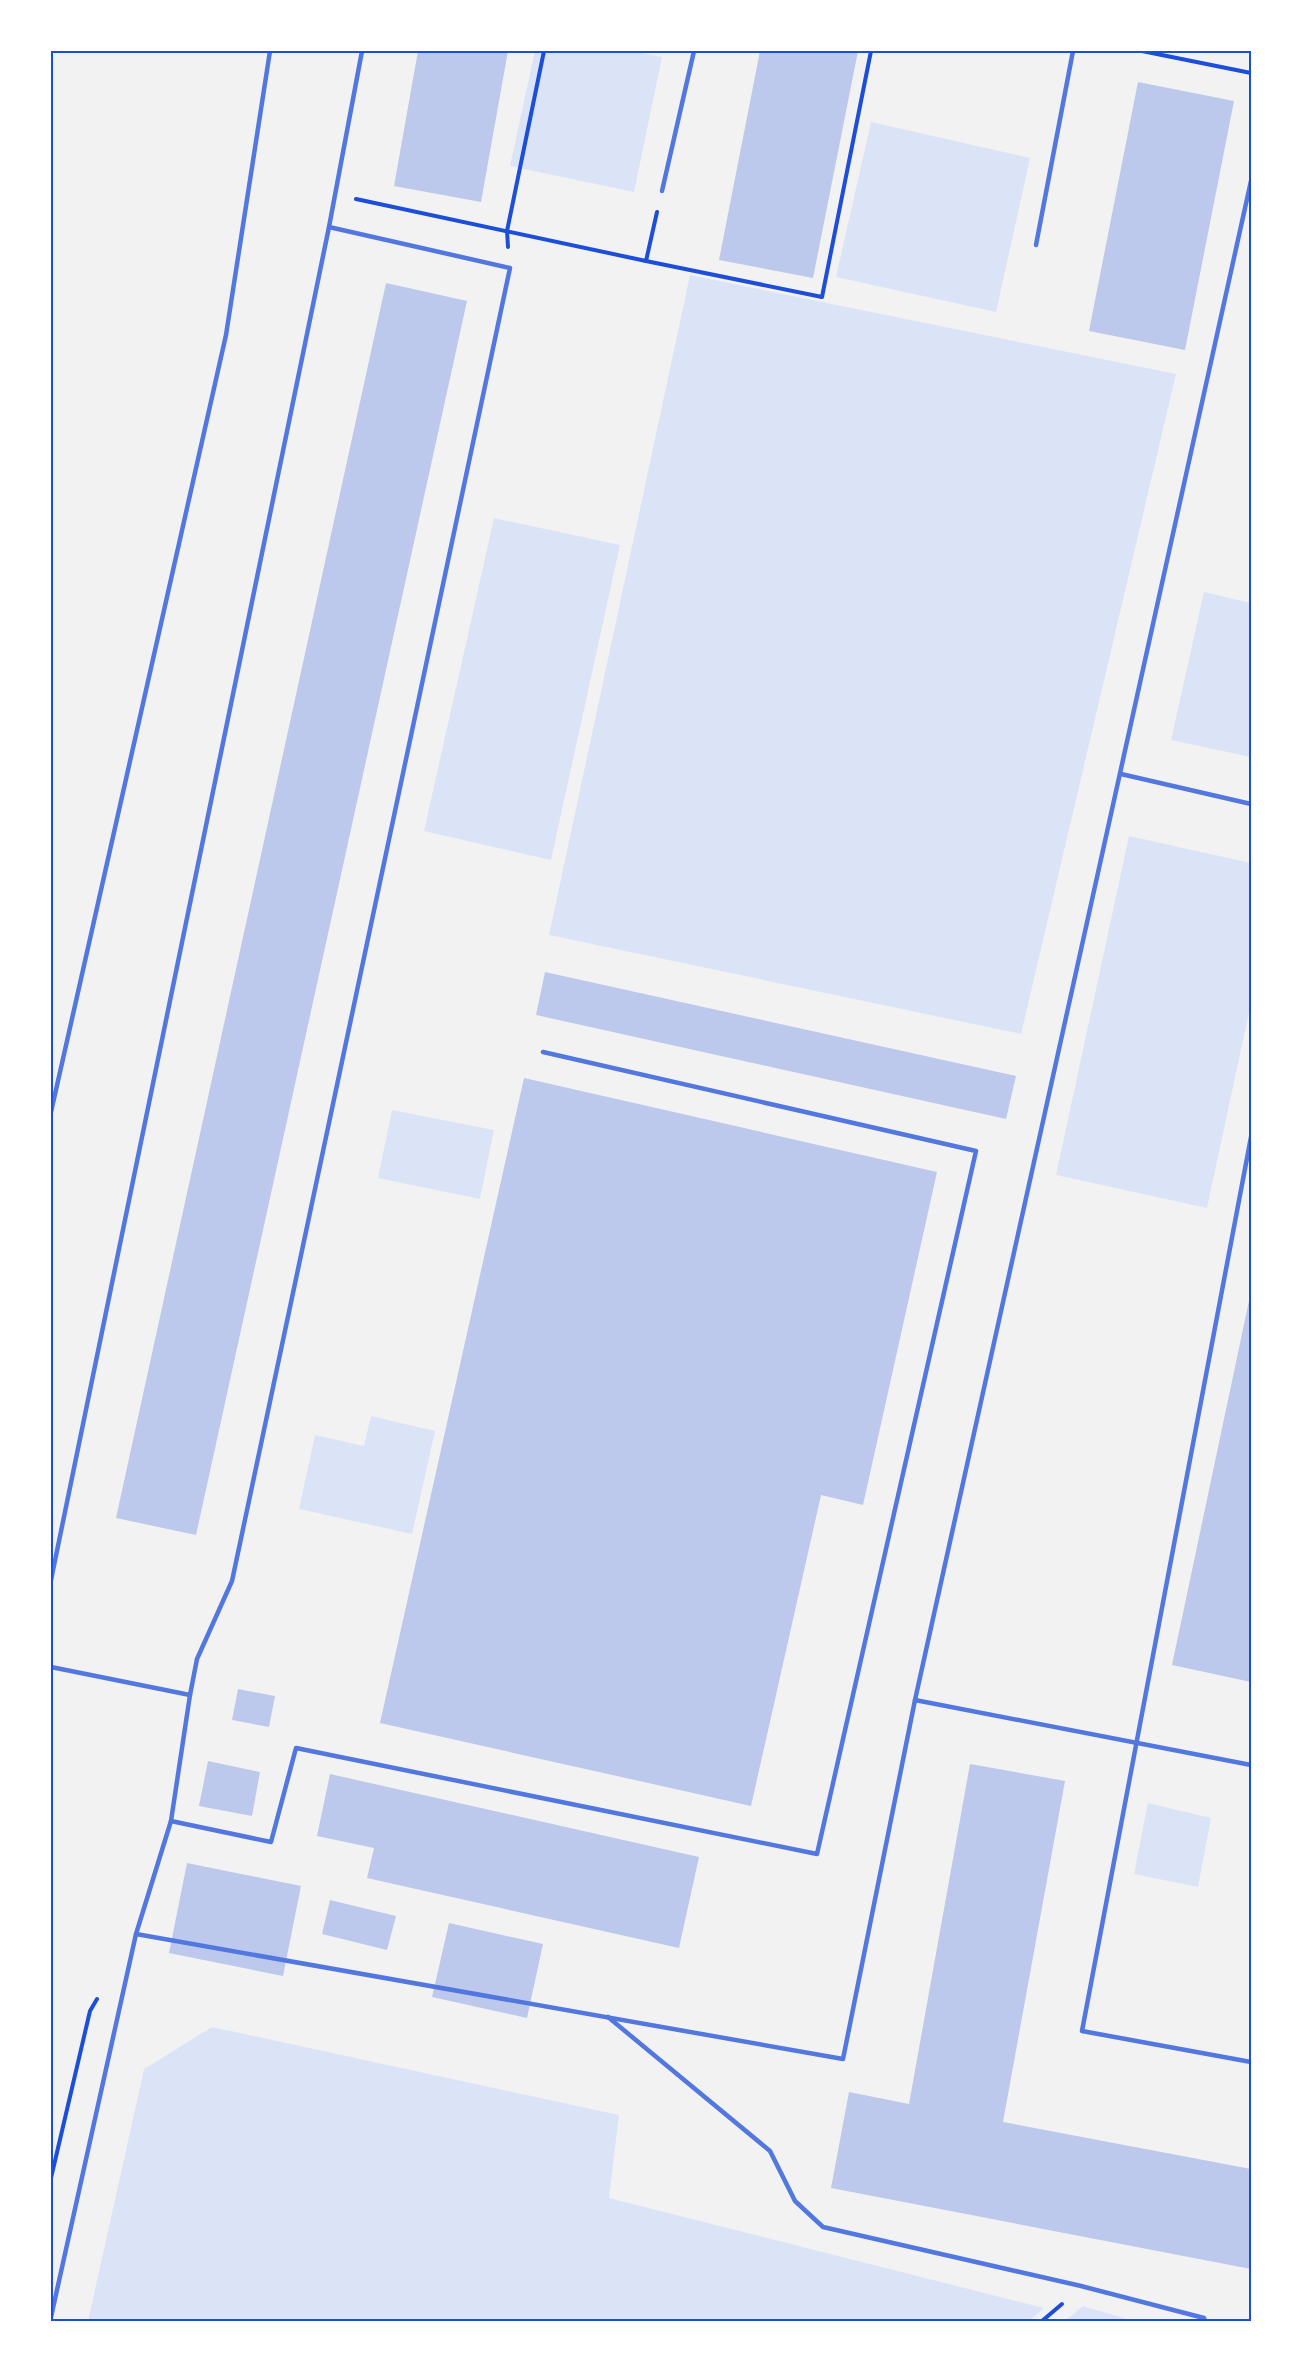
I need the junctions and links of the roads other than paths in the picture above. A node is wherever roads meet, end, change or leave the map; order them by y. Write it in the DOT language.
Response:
graph roads {
  1 [pos="270,51"];
  2 [pos="362,51"];
  3 [pos="694,51"];
  4 [pos="1073,51"];
  5 [pos="1251,181"];
  6 [pos="662,191"];
  7 [pos="329,227"];
  8 [pos="1036,244"];
  9 [pos="1121,774"];
  10 [pos="1251,804"];
  11 [pos="543,1052"];
  12 [pos="51,1112"];
  13 [pos="1251,1137"];
  14 [pos="51,1580"];
  15 [pos="51,1667"];
  16 [pos="190,1695"];
  17 [pos="915,1700"];
  18 [pos="1135,1743"];
  19 [pos="1251,1765"];
  20 [pos="171,1821"];
  21 [pos="136,1934"];
  22 [pos="608,2017"];
  23 [pos="1251,2062"];
  24 [pos="51,2317"];
  25 [pos="1205,2321"];
  1 -- 12 [label="lane"];
  2 -- 7 [label="lane"];
  3 -- 6 [label="lane"];
  4 -- 8 [label="lane"];
  5 -- 9 [label="lane"];
  7 -- 14 [label="lane"];
  7 -- 16 [label="lane"];
  9 -- 10 [label="lane"];
  9 -- 17 [label="lane"];
  11 -- 20 [label="lane"];
  13 -- 18 [label="lane"];
  15 -- 16 [label="lane"];
  16 -- 20 [label="lane"];
  17 -- 18 [label="lane"];
  17 -- 22 [label="lane"];
  18 -- 19 [label="lane"];
  18 -- 23 [label="lane"];
  20 -- 21 [label="lane"];
  21 -- 22 [label="lane"];
  21 -- 24 [label="lane"];
  22 -- 25 [label="lane"];
}
